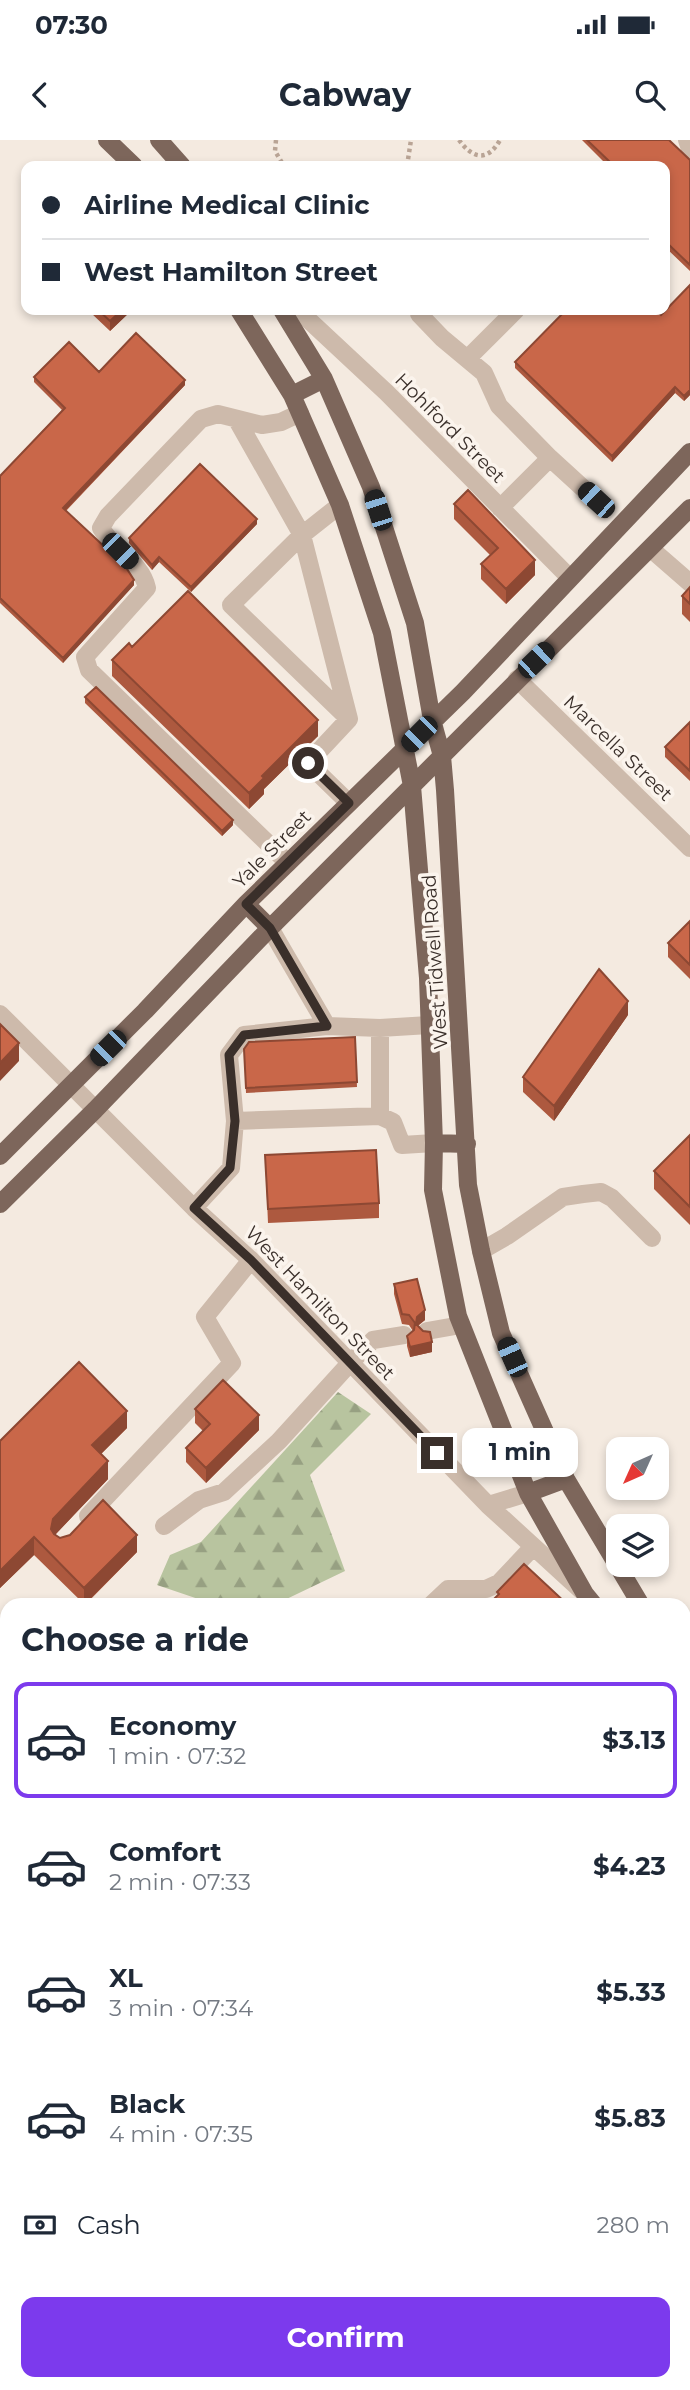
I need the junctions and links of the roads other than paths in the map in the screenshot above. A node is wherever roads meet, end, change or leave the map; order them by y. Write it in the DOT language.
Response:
graph roads {
  1 [pos="107,140"];
  2 [pos="159,140"];
  3 [pos="687,140"];
  4 [pos="690,149"];
  5 [pos="129,161"];
  6 [pos="178,161"];
  7 [pos="242,315"];
  8 [pos="285,315"];
  9 [pos="303,315"];
  10 [pos="420,315"];
  11 [pos="511,315"];
  12 [pos="467,359"];
  13 [pos="324,379"];
  14 [pos="292,395"];
  15 [pos="300,413"];
  16 [pos="237,420"];
  17 [pos="690,452"];
  18 [pos="550,458"];
  19 [pos="596,500"];
  20 [pos="340,505"];
  21 [pos="500,508"];
  22 [pos="690,508"];
  23 [pos="302,535"];
  24 [pos="651,549"];
  25 [pos="570,578"];
  26 [pos="690,583"];
  27 [pos="517,679"];
  28 [pos="349,719"];
  29 [pos="432,720"];
  30 [pos="405,747"];
  31 [pos="442,756"];
  32 [pos="412,786"];
  33 [pos="349,803"];
  34 [pos="690,848"];
  35 [pos="288,863"];
  36 [pos="246,904"];
  37 [pos="270,928"];
  38 [pos="0,1014"];
  39 [pos="429,1025"];
  40 [pos="327,1026"];
  41 [pos="380,1028"];
  42 [pos="71,1085"];
  43 [pos="95,1110"];
  44 [pos="380,1116"];
  45 [pos="235,1121"];
  46 [pos="434,1143"];
  47 [pos="467,1144"];
  48 [pos="0,1156"];
  49 [pos="0,1204"];
  50 [pos="194,1208"];
  51 [pos="652,1238"];
  52 [pos="481,1251"];
  53 [pos="251,1260"];
  54 [pos="461,1325"];
  55 [pos="427,1331"];
  56 [pos="404,1335"];
  57 [pos="350,1363"];
  58 [pos="566,1479"];
  59 [pos="528,1493"];
  60 [pos="488,1505"];
  61 [pos="80,1524"];
  62 [pos="164,1526"];
  63 [pos="533,1547"];
  64 [pos="438,1598"];
  65 [pos="588,1598"];
  66 [pos="588,1598"];
  67 [pos="637,1598"];
  1 -- 5 [label="main road"];
  2 -- 6 [label="main road"];
  3 -- 4 [label="street"];
  7 -- 14 [label="main road, West Tidwell Road"];
  8 -- 13 [label="main road, West Tidwell Road"];
  9 -- 21 [label="street, Hohlford Street"];
  10 -- 12 [label="street"];
  11 -- 12 [label="street"];
  12 -- 18 [label="street"];
  13 -- 14 [label="main road"];
  13 -- 29 [label="main road, West Tidwell Road"];
  14 -- 15 [label="main road, West Tidwell Road"];
  15 -- 16 [label="street"];
  15 -- 20 [label="main road, West Tidwell Road"];
  16 -- 23 [label="street"];
  16 -- 35 [label="street"];
  17 -- 25 [label="main road, Yale Street"];
  18 -- 19 [label="street"];
  18 -- 21 [label="street"];
  20 -- 23 [label="street"];
  20 -- 30 [label="main road, West Tidwell Road"];
  21 -- 25 [label="street, Hohlford Street"];
  22 -- 24 [label="main road"];
  23 -- 28 [label="street"];
  23 -- 28 [label="street"];
  24 -- 26 [label="street"];
  24 -- 27 [label="main road"];
  25 -- 29 [label="main road, Yale Street"];
  27 -- 31 [label="main road"];
  27 -- 34 [label="street, Marcella Street"];
  28 -- 33 [label="street"];
  29 -- 30 [label="main road, Yale Street"];
  29 -- 31 [label="main road, West Tidwell Road"];
  30 -- 32 [label="main road, West Tidwell Road"];
  30 -- 33 [label="main road, Yale Street"];
  31 -- 32 [label="main road"];
  31 -- 47 [label="main road, West Tidwell Road"];
  32 -- 37 [label="main road"];
  32 -- 39 [label="main road, West Tidwell Road"];
  33 -- 35 [label="main road, Yale Street"];
  35 -- 36 [label="main road, Yale Street"];
  36 -- 37 [label="main road"];
  36 -- 42 [label="main road, Yale Street"];
  37 -- 40 [label="street"];
  37 -- 43 [label="main road"];
  38 -- 42 [label="street, West Hamilton Street"];
  39 -- 41 [label="street"];
  39 -- 46 [label="main road, West Tidwell Road"];
  40 -- 41 [label="street"];
  40 -- 45 [label="street"];
  41 -- 44 [label="street"];
  42 -- 43 [label="street, West Hamilton Street"];
  42 -- 48 [label="main road, Yale Street"];
  43 -- 49 [label="main road"];
  43 -- 50 [label="street, West Hamilton Street"];
  44 -- 45 [label="street"];
  44 -- 46 [label="street"];
  45 -- 50 [label="street"];
  46 -- 47 [label="main road"];
  46 -- 54 [label="main road, West Tidwell Road"];
  47 -- 52 [label="main road, West Tidwell Road"];
  50 -- 53 [label="street, West Hamilton Street"];
  51 -- 52 [label="street"];
  52 -- 58 [label="main road, West Tidwell Road"];
  53 -- 57 [label="street, West Hamilton Street"];
  53 -- 61 [label="street"];
  54 -- 55 [label="street"];
  54 -- 59 [label="main road, West Tidwell Road"];
  56 -- 57 [label="street"];
  57 -- 60 [label="street, West Hamilton Street"];
  57 -- 62 [label="street"];
  58 -- 59 [label="main road"];
  58 -- 67 [label="main road, West Tidwell Road"];
  59 -- 60 [label="street"];
  59 -- 65 [label="main road, West Tidwell Road"];
  60 -- 63 [label="street, West Hamilton Street"];
  63 -- 64 [label="street"];
  63 -- 66 [label="street, West Hamilton Street"];
}
